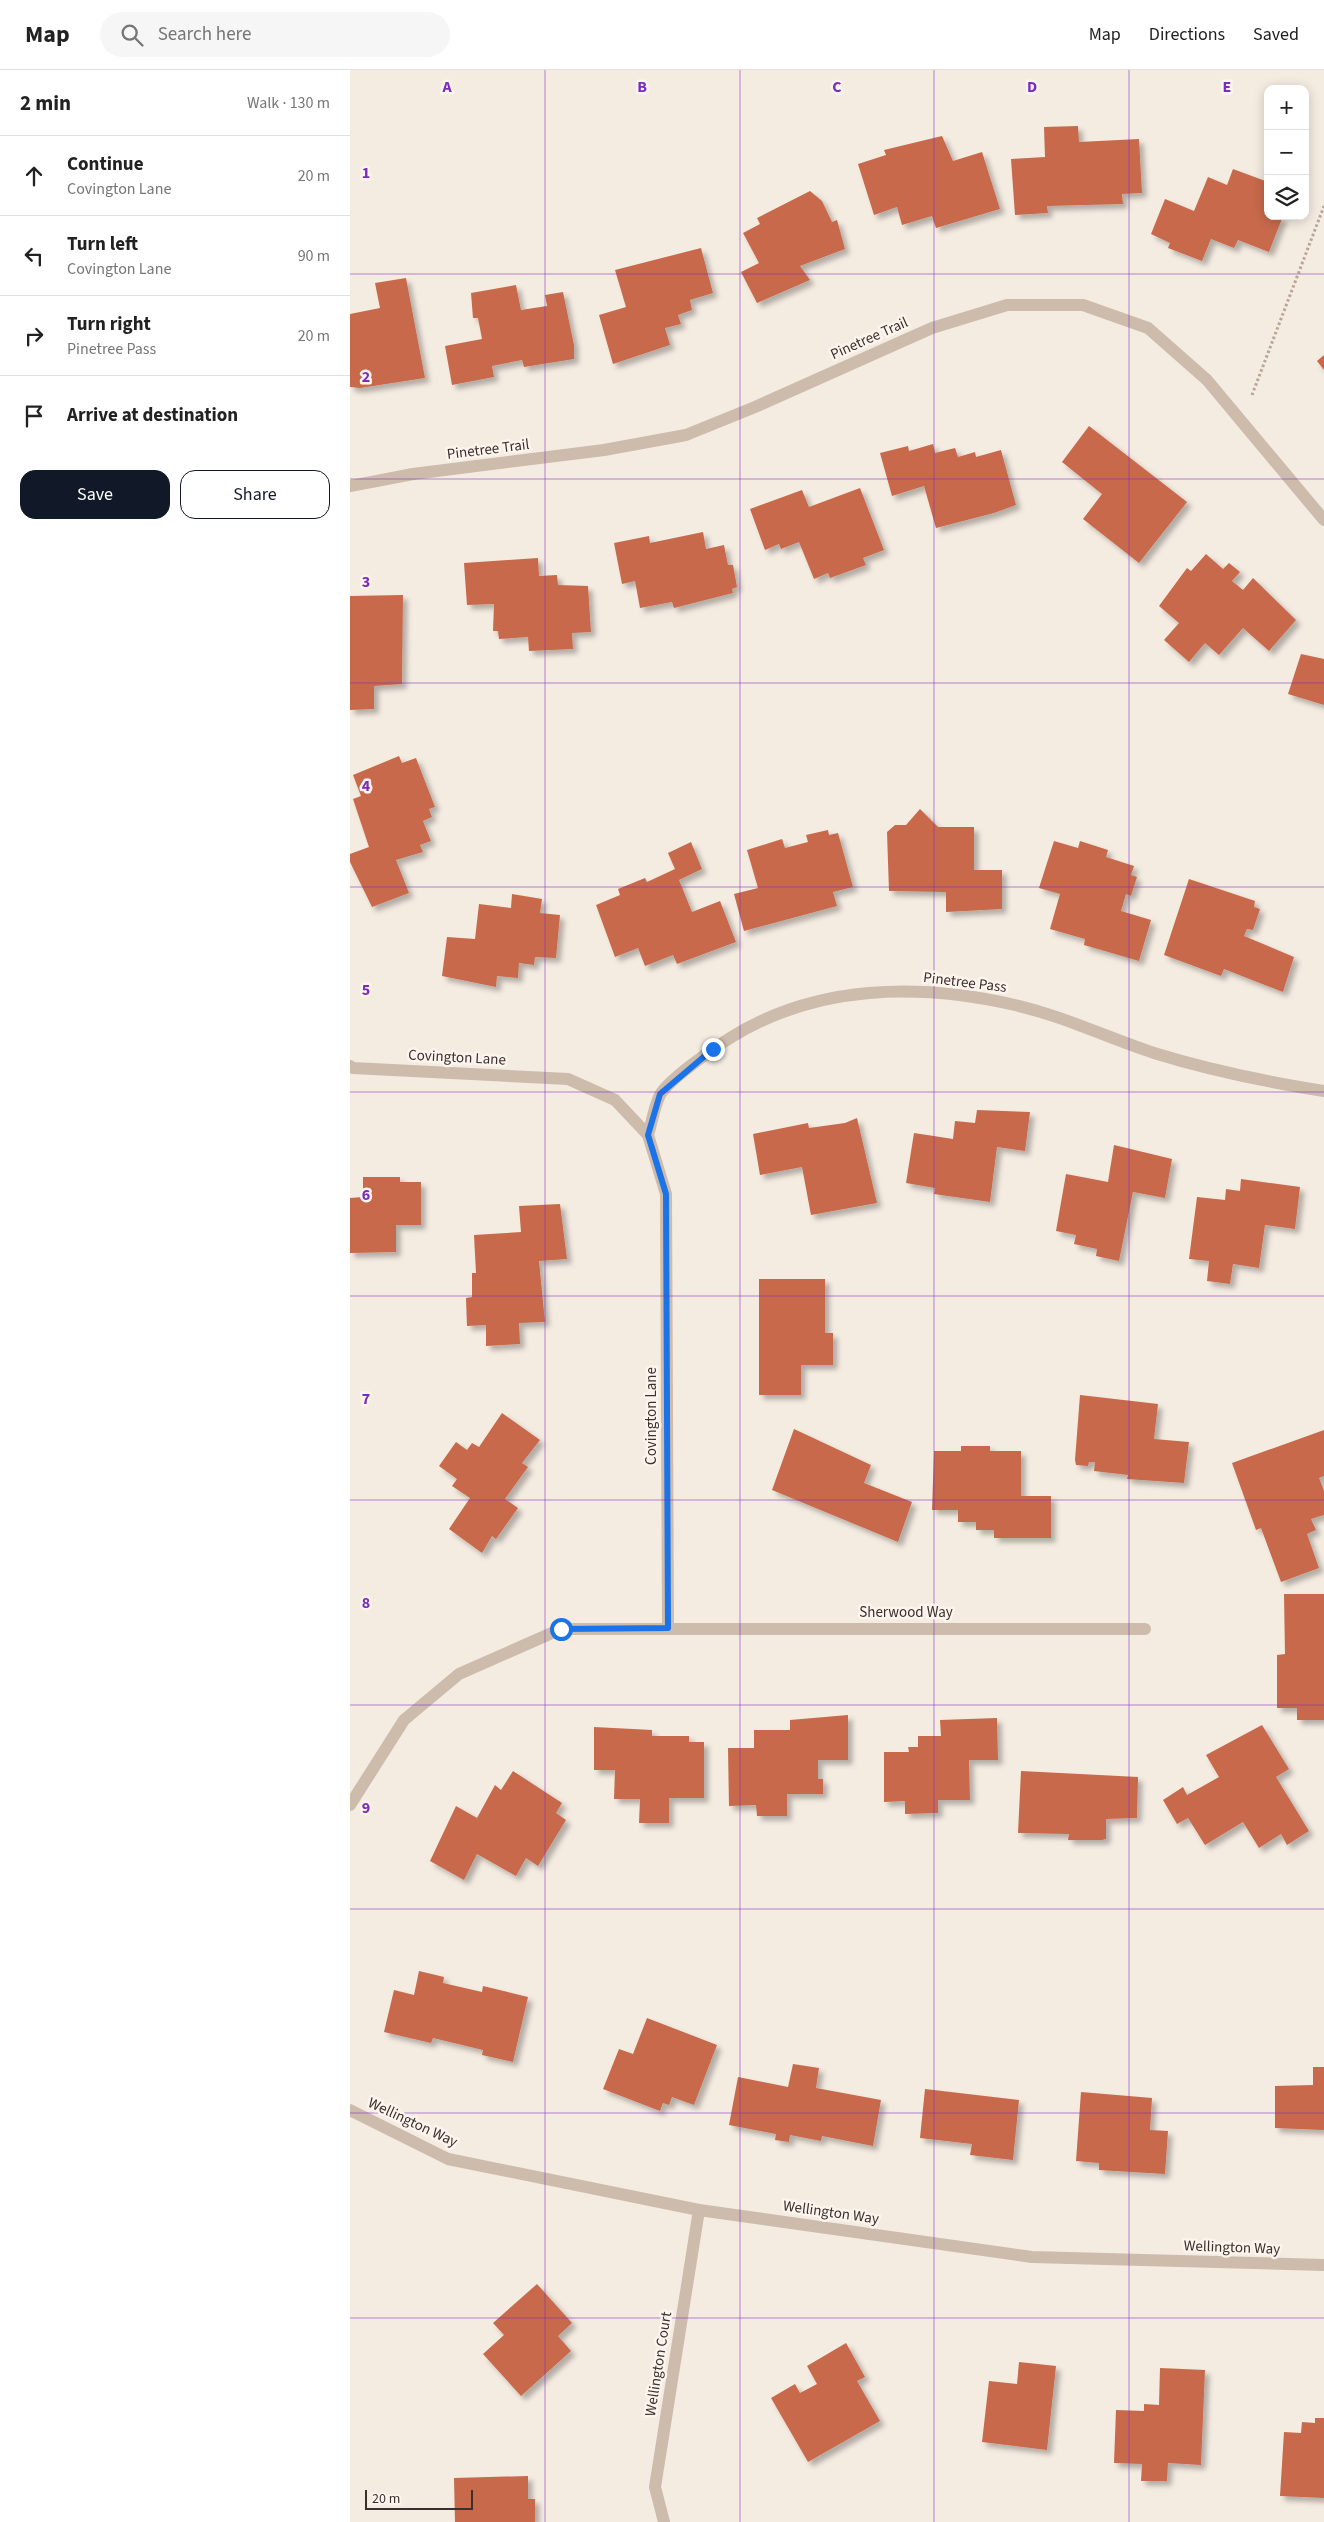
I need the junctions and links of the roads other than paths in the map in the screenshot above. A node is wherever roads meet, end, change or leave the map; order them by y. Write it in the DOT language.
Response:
graph roads {
  1 [pos="350,486"];
  2 [pos="1324,520"];
  3 [pos="350,1066"];
  4 [pos="1324,1091"];
  5 [pos="648,1135"];
  6 [pos="668,1628"];
  7 [pos="1145,1629"];
  8 [pos="350,1805"];
  9 [pos="350,2110"];
  10 [pos="699,2210"];
  11 [pos="1324,2265"];
  12 [pos="664,2522"];
  1 -- 2 [label="street, Pinetree Trail"];
  3 -- 5 [label="street, Covington Lane"];
  4 -- 5 [label="street, Pinetree Pass"];
  5 -- 6 [label="street, Covington Lane"];
  6 -- 7 [label="street, Sherwood Way"];
  6 -- 8 [label="street"];
  9 -- 10 [label="street, Wellington Way"];
  10 -- 11 [label="street, Wellington Way"];
  10 -- 12 [label="street, Wellington Court"];
}
